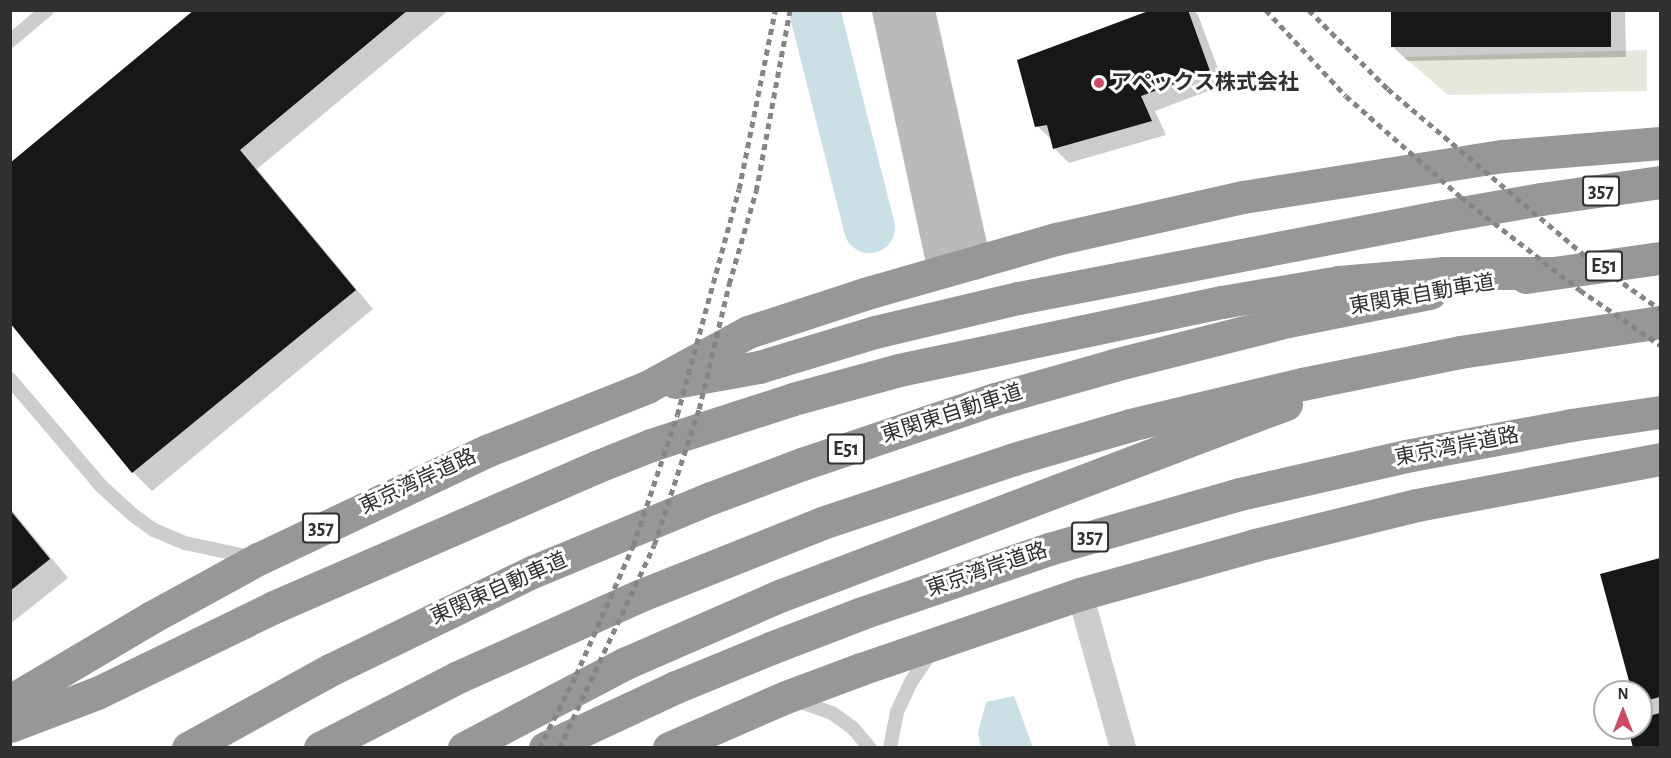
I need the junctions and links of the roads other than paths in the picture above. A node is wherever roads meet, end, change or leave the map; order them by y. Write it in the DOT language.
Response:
graph roads {
  1 [pos="47,10"];
  2 [pos="888,10"];
  3 [pos="918,10"];
  4 [pos="10,41"];
  5 [pos="1660,142"];
  6 [pos="1660,182"];
  7 [pos="1660,258"];
  8 [pos="959,267"];
  9 [pos="1547,273"];
  10 [pos="1660,322"];
  11 [pos="1383,367"];
  12 [pos="10,379"];
  13 [pos="647,387"];
  14 [pos="1660,412"];
  15 [pos="1660,459"];
  16 [pos="258,559"];
  17 [pos="1080,594"];
  18 [pos="939,642"];
  19 [pos="786,697"];
  20 [pos="10,701"];
  21 [pos="10,726"];
  22 [pos="188,747"];
  23 [pos="320,747"];
  24 [pos="464,747"];
  25 [pos="545,747"];
  26 [pos="669,747"];
  27 [pos="870,747"];
  28 [pos="890,747"];
  29 [pos="1123,747"];
  1 -- 4 [label="lane"];
  2 -- 8 [label="street"];
  3 -- 8 [label="street"];
  5 -- 8 [label="highway, 東京湾岸道路 / 357"];
  6 -- 13 [label="highway, 東京湾岸道路 / 357"];
  7 -- 9 [label="highway, 東関東自動車道 / E51"];
  8 -- 13 [label="highway, 東京湾岸道路 / 357"];
  9 -- 21 [label="highway"];
  9 -- 22 [label="highway, 東関東自動車道 / E51"];
  10 -- 11 [label="highway"];
  11 -- 23 [label="highway"];
  11 -- 24 [label="highway"];
  12 -- 16 [label="lane"];
  13 -- 16 [label="highway, 東京湾岸道路 / 357"];
  14 -- 25 [label="highway, 東京湾岸道路 / 357"];
  15 -- 17 [label="highway, 357"];
  16 -- 20 [label="highway, 東京湾岸道路 / 357"];
  17 -- 18 [label="highway, 357"];
  17 -- 29 [label="street"];
  18 -- 19 [label="highway, 357"];
  18 -- 28 [label="lane"];
  19 -- 26 [label="highway, 357"];
  19 -- 27 [label="lane"];
}
